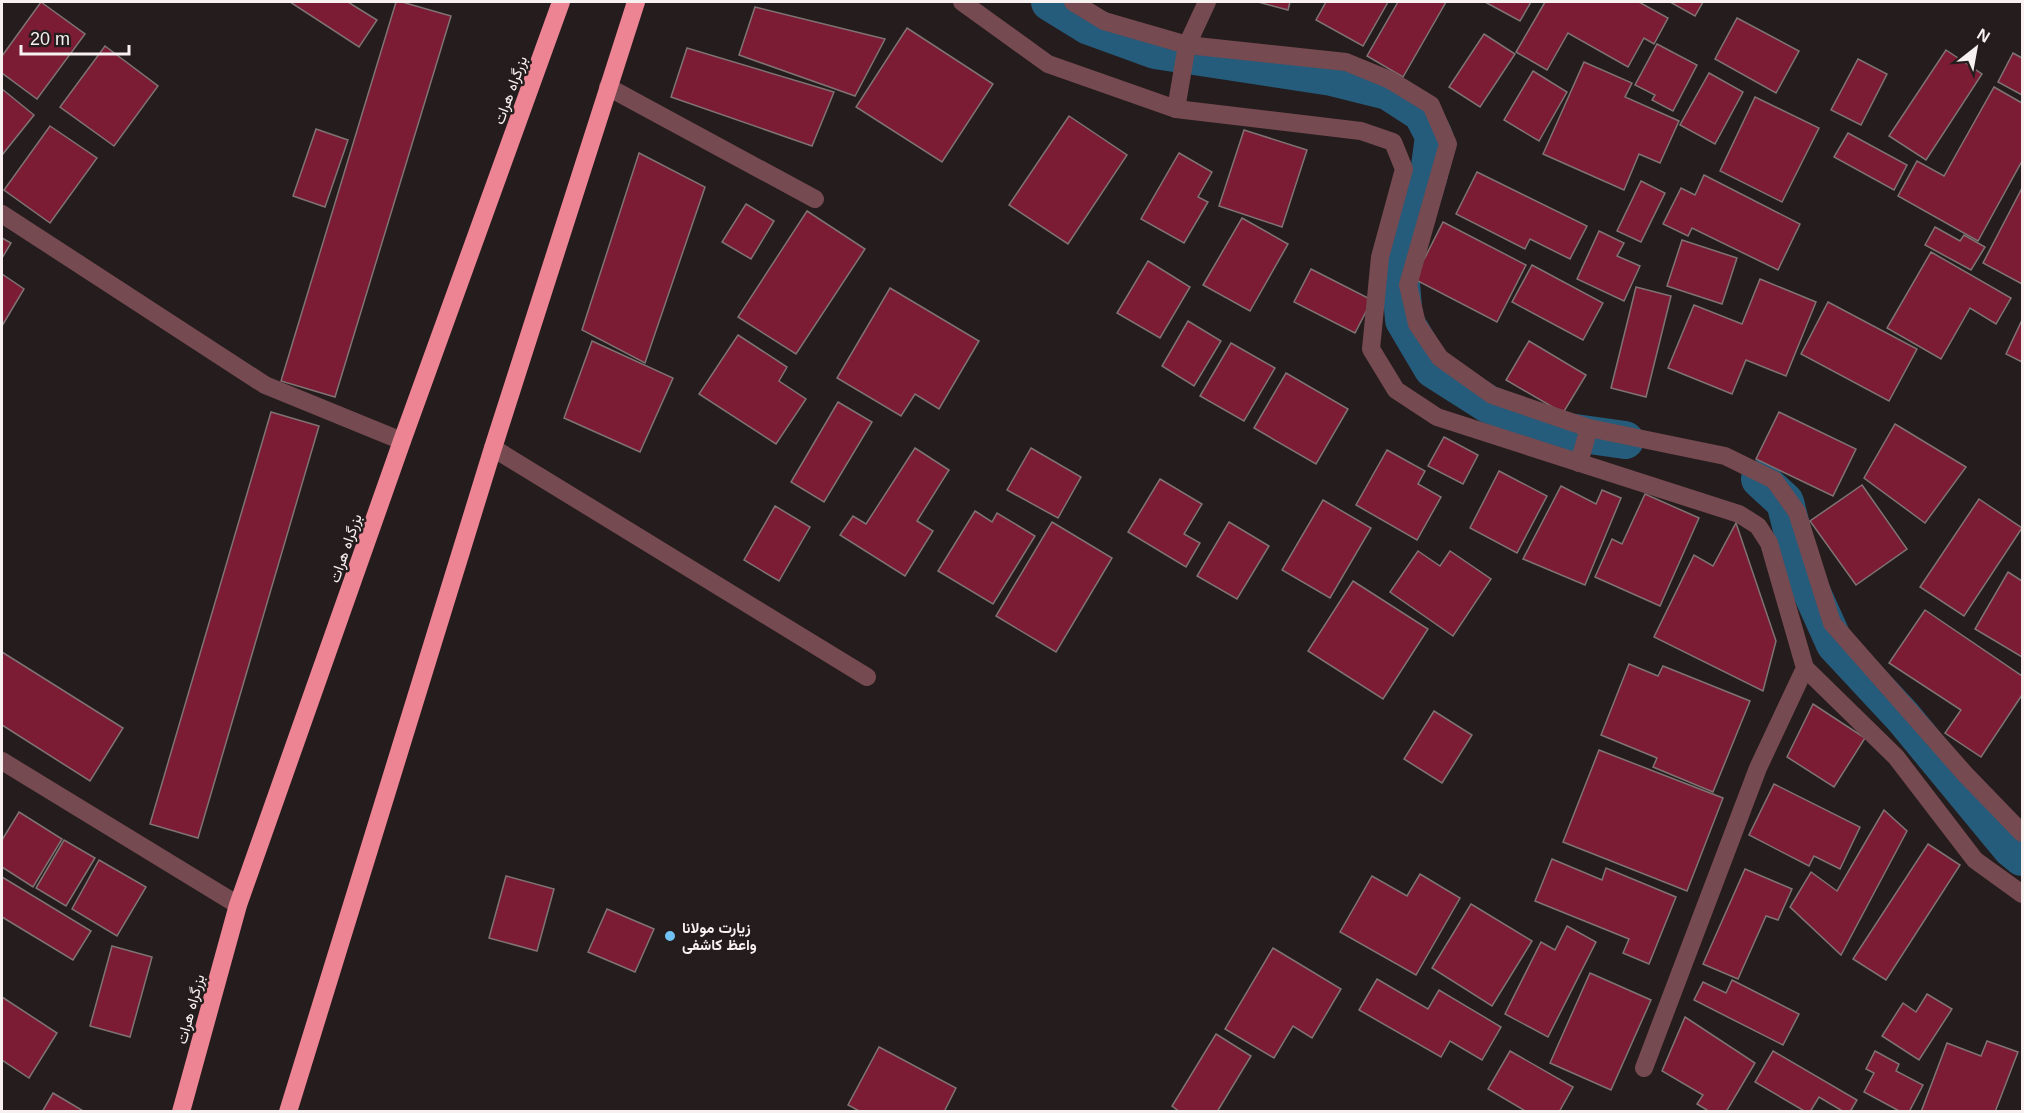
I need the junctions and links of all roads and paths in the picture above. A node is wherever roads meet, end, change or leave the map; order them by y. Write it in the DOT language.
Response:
graph roads {
  1 [pos="561,2"];
  2 [pos="636,2"];
  3 [pos="962,2"];
  4 [pos="1073,2"];
  5 [pos="1207,2"];
  6 [pos="1187,45"];
  7 [pos="608,87"];
  8 [pos="1176,109"];
  9 [pos="815,199"];
  10 [pos="2,214"];
  11 [pos="1589,428"];
  12 [pos="402,441"];
  13 [pos="492,448"];
  14 [pos="1579,463"];
  15 [pos="1805,668"];
  16 [pos="867,677"];
  17 [pos="2,761"];
  18 [pos="2022,833"];
  19 [pos="2022,894"];
  20 [pos="238,905"];
  21 [pos="1644,1068"];
  22 [pos="181,1112"];
  23 [pos="288,1112"];
  1 -- 12 [label="highway, بزرگراه هرات"];
  2 -- 7 [label="highway"];
  3 -- 8 [label="street"];
  4 -- 6 [label="street"];
  5 -- 6 [label="street"];
  6 -- 8 [label="street"];
  6 -- 11 [label="street"];
  7 -- 9 [label="street"];
  7 -- 13 [label="highway"];
  8 -- 14 [label="street"];
  10 -- 12 [label="street"];
  11 -- 14 [label="street"];
  11 -- 18 [label="street"];
  12 -- 20 [label="highway, بزرگراه هرات"];
  13 -- 16 [label="street"];
  13 -- 23 [label="highway"];
  14 -- 15 [label="street"];
  15 -- 19 [label="street"];
  15 -- 21 [label="street"];
  17 -- 20 [label="street"];
  20 -- 22 [label="highway, بزرگراه هرات"];
}
